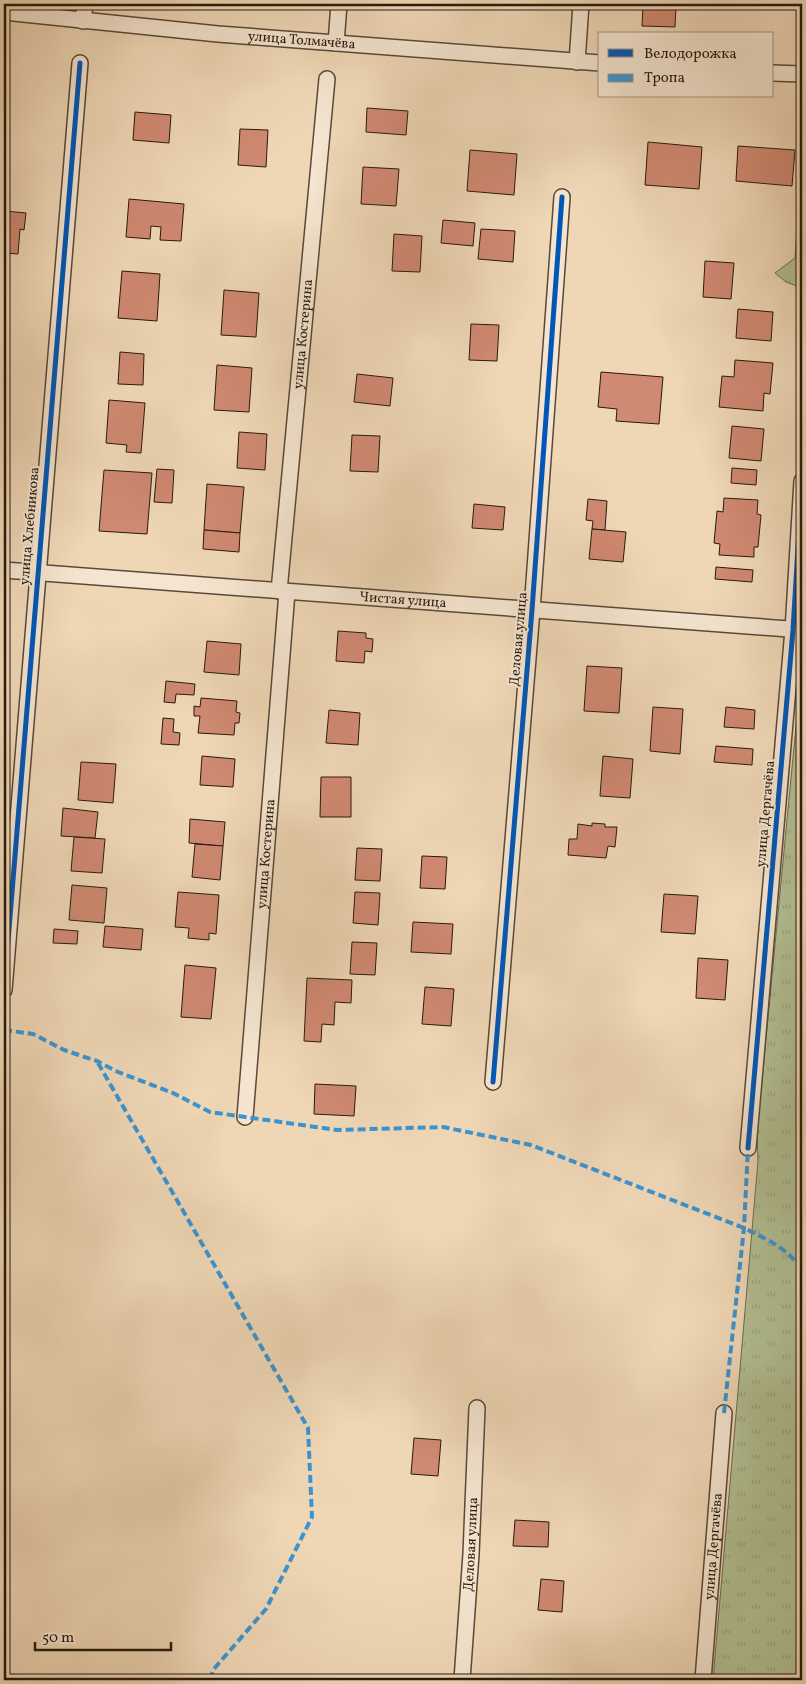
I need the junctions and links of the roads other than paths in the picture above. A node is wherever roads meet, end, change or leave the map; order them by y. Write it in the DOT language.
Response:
graph roads {
  1 [pos="85,4"];
  2 [pos="339,4"];
  3 [pos="581,4"];
  4 [pos="4,12"];
  5 [pos="83,21"];
  6 [pos="336,43"];
  7 [pos="577,62"];
  8 [pos="80,63"];
  9 [pos="598,63"];
  10 [pos="774,72"];
  11 [pos="802,74"];
  12 [pos="326,79"];
  13 [pos="562,197"];
  14 [pos="802,481"];
  15 [pos="4,570"];
  16 [pos="37,573"];
  17 [pos="283,591"];
  18 [pos="532,610"];
  19 [pos="798,630"];
  20 [pos="4,990"];
  21 [pos="493,1082"];
  22 [pos="245,1118"];
  23 [pos="748,1148"];
  24 [pos="477,1408"];
  25 [pos="724,1413"];
  26 [pos="462,1680"];
  27 [pos="703,1680"];
  1 -- 5 [label="street"];
  2 -- 6 [label="street"];
  3 -- 7 [label="street"];
  4 -- 5 [label="street, улица Толмачёва"];
  5 -- 6 [label="street, улица Толмачёва"];
  6 -- 7 [label="street, улица Толмачёва"];
  7 -- 9 [label="street, улица Толмачёва"];
  8 -- 16 [label="street, улица Хлебникова"];
  10 -- 11 [label="street"];
  12 -- 17 [label="street, улица Костерина"];
  13 -- 18 [label="street, Деловая улица"];
  14 -- 19 [label="street, улица Дергачёва"];
  15 -- 16 [label="street, Чистая улица"];
  16 -- 17 [label="street, Чистая улица"];
  16 -- 20 [label="street, улица Хлебникова"];
  17 -- 18 [label="street, Чистая улица"];
  17 -- 22 [label="street, улица Костерина"];
  18 -- 19 [label="street, Чистая улица"];
  18 -- 21 [label="street, Деловая улица"];
  19 -- 23 [label="street, улица Дергачёва"];
  24 -- 26 [label="street, Деловая улица"];
  25 -- 27 [label="street, улица Дергачёва"];
}
